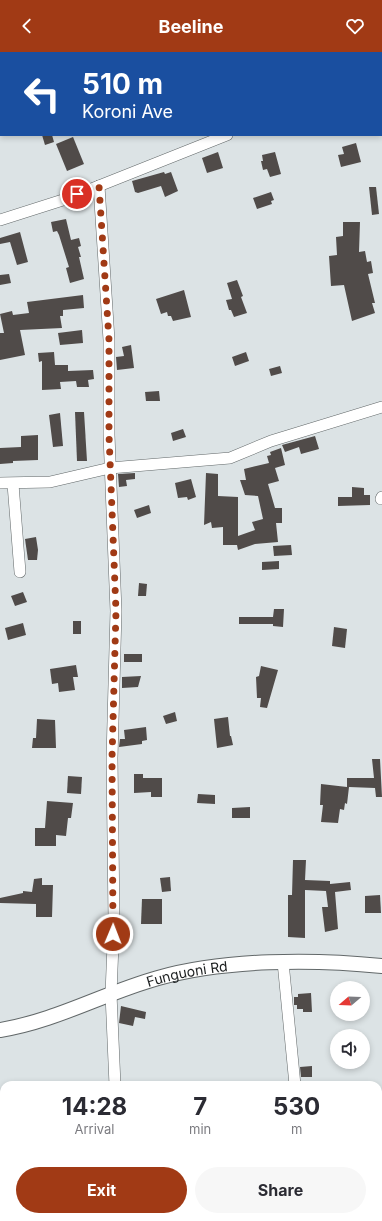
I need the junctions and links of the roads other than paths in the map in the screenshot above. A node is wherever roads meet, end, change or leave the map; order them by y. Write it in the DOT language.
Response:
graph roads {
  1 [pos="224,136"];
  2 [pos="99,186"];
  3 [pos="0,220"];
  4 [pos="382,407"];
  5 [pos="110,468"];
  6 [pos="0,483"];
  7 [pos="13,484"];
  8 [pos="20,572"];
  9 [pos="283,962"];
  10 [pos="382,966"];
  11 [pos="111,994"];
  12 [pos="0,1030"];
  13 [pos="115,1081"];
  14 [pos="295,1081"];
  1 -- 2 [label="street"];
  2 -- 3 [label="street"];
  2 -- 5 [label="street"];
  4 -- 5 [label="street"];
  5 -- 7 [label="street"];
  5 -- 11 [label="street"];
  6 -- 7 [label="street"];
  7 -- 8 [label="street"];
  9 -- 10 [label="street, Funguoni Rd"];
  9 -- 11 [label="street, Funguoni Rd"];
  9 -- 14 [label="street"];
  11 -- 12 [label="street, Funguoni Rd"];
  11 -- 13 [label="street"];
}
